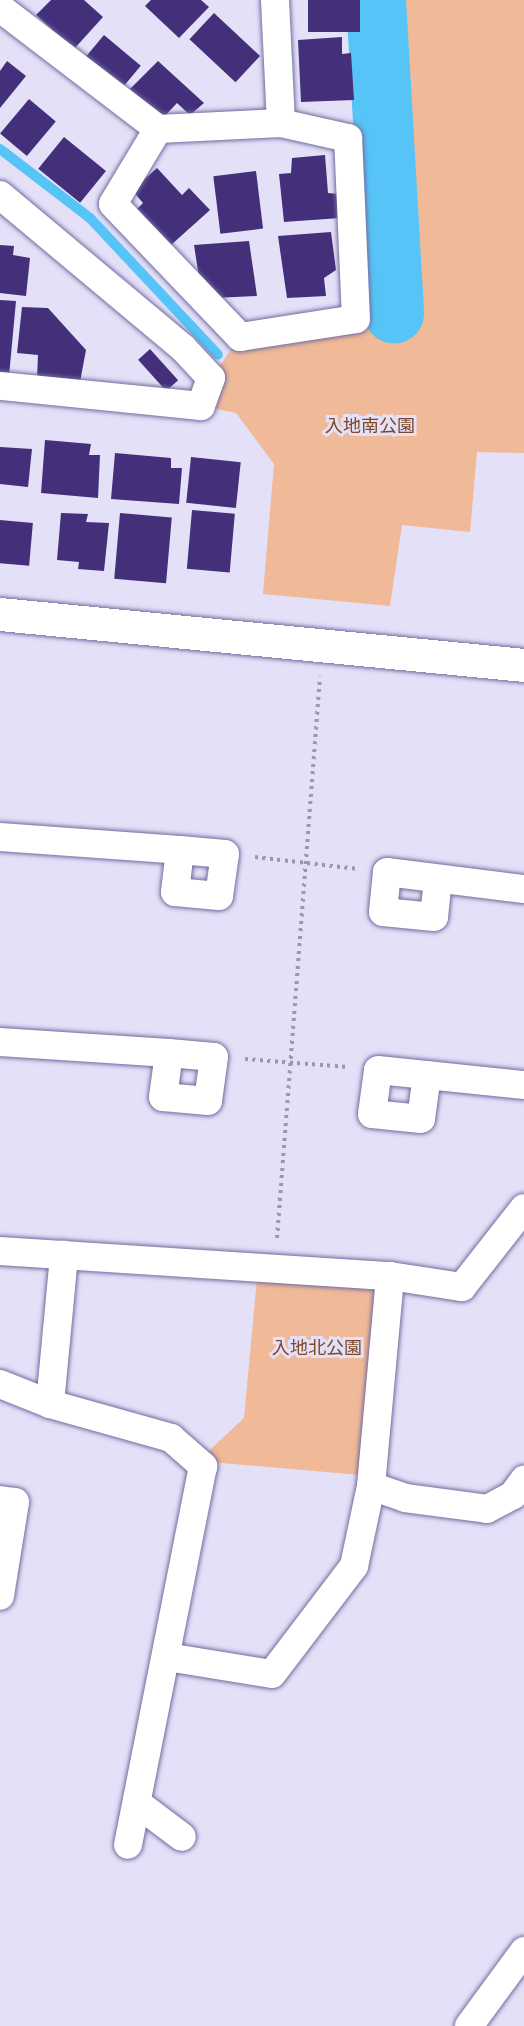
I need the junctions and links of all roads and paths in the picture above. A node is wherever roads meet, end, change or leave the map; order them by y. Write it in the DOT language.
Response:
graph roads {
  1 [pos="275,0"];
  2 [pos="0,8"];
  3 [pos="281,123"];
  4 [pos="158,129"];
  5 [pos="0,195"];
  6 [pos="0,386"];
  7 [pos="0,614"];
  8 [pos="323,648"];
  9 [pos="524,665"];
  10 [pos="0,837"];
  11 [pos="180,850"];
  12 [pos="225,854"];
  13 [pos="306,862"];
  14 [pos="387,872"];
  15 [pos="438,879"];
  16 [pos="524,889"];
  17 [pos="0,1042"];
  18 [pos="169,1053"];
  19 [pos="214,1057"];
  20 [pos="291,1063"];
  21 [pos="378,1070"];
  22 [pos="427,1075"];
  23 [pos="524,1085"];
  24 [pos="524,1208"];
  25 [pos="0,1251"];
  26 [pos="64,1255"];
  27 [pos="275,1269"];
  28 [pos="390,1276"];
  29 [pos="0,1384"];
  30 [pos="50,1404"];
  31 [pos="524,1480"];
  32 [pos="371,1486"];
  33 [pos="0,1500"];
  34 [pos="0,1596"];
  35 [pos="167,1657"];
  36 [pos="137,1803"];
  37 [pos="182,1837"];
  38 [pos="128,1845"];
  39 [pos="524,1951"];
  40 [pos="469,2026"];
  1 -- 3 [label="street"];
  2 -- 4 [label="street"];
  3 -- 4 [label="street"];
  3 -- 4 [label="street"];
  5 -- 6 [label="street"];
  7 -- 8 [label="street"];
  8 -- 9 [label="street"];
  8 -- 13 [label="path"];
  10 -- 11 [label="street"];
  11 -- 12 [label="street"];
  11 -- 12 [label="street"];
  12 -- 13 [label="path"];
  13 -- 14 [label="path"];
  13 -- 20 [label="path"];
  14 -- 15 [label="street"];
  14 -- 15 [label="street"];
  15 -- 16 [label="street"];
  17 -- 18 [label="street"];
  18 -- 19 [label="street"];
  18 -- 19 [label="street"];
  19 -- 20 [label="path"];
  20 -- 21 [label="path"];
  20 -- 27 [label="path"];
  21 -- 22 [label="street"];
  21 -- 22 [label="street"];
  22 -- 23 [label="street"];
  24 -- 28 [label="street"];
  25 -- 26 [label="street"];
  26 -- 27 [label="street"];
  26 -- 30 [label="street"];
  27 -- 28 [label="street"];
  28 -- 32 [label="street"];
  29 -- 30 [label="street"];
  30 -- 35 [label="street"];
  31 -- 32 [label="street"];
  32 -- 35 [label="street"];
  33 -- 34 [label="street"];
  35 -- 36 [label="street"];
  36 -- 37 [label="street"];
  36 -- 38 [label="street"];
  39 -- 40 [label="street"];
}
